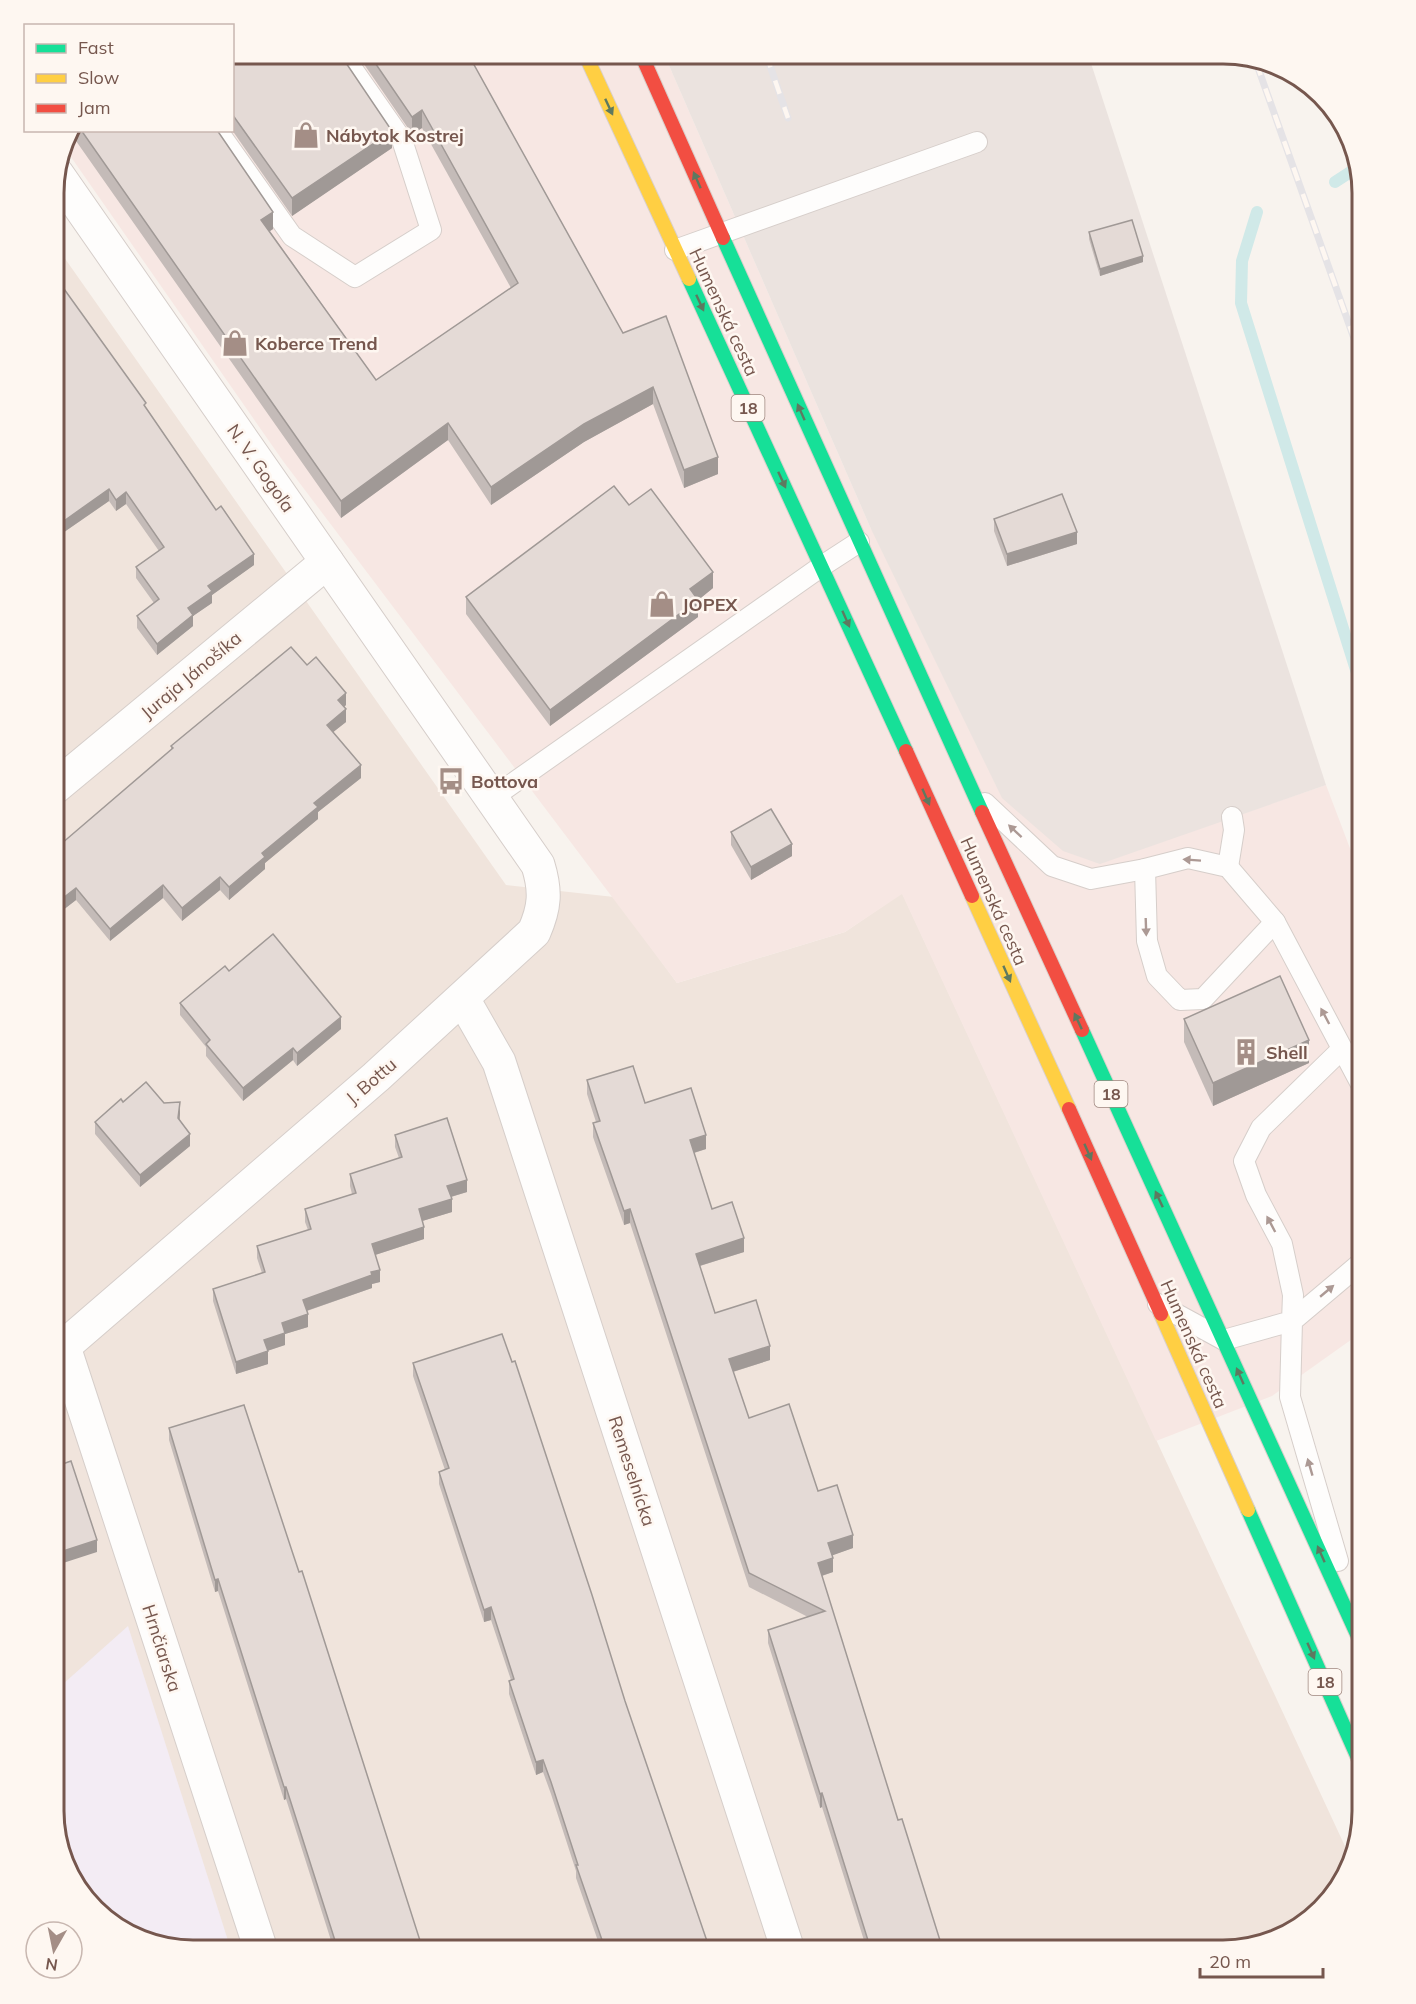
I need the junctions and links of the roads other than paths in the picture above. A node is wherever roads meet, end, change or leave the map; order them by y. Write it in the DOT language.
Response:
graph roads {
  1 [pos="350,65"];
  2 [pos="590,65"];
  3 [pos="646,65"];
  4 [pos="218,132"];
  5 [pos="976,142"];
  6 [pos="65,185"];
  7 [pos="721,234"];
  8 [pos="675,250"];
  9 [pos="859,542"];
  10 [pos="327,562"];
  11 [pos="822,566"];
  12 [pos="465,760"];
  13 [pos="65,779"];
  14 [pos="973,792"];
  15 [pos="492,798"];
  16 [pos="1232,817"];
  17 [pos="1228,867"];
  18 [pos="1145,869"];
  19 [pos="1275,922"];
  20 [pos="463,999"];
  21 [pos="1342,1049"];
  22 [pos="1352,1068"];
  23 [pos="1352,1270"];
  24 [pos="1156,1303"];
  25 [pos="1292,1321"];
  26 [pos="1224,1340"];
  27 [pos="64,1346"];
  28 [pos="64,1367"];
  29 [pos="1352,1611"];
  30 [pos="1352,1623"];
  31 [pos="1352,1744"];
  32 [pos="257,1939"];
  33 [pos="785,1940"];
  1 -- 4 [label="lane"];
  2 -- 8 [label="main road, Humenská cesta / 18, one-way"];
  7 -- 3 [label="main road, Humenská cesta / 18, one-way"];
  5 -- 7 [label="lane"];
  6 -- 10 [label="street, N. V. Gogoľa"];
  7 -- 8 [label="lane"];
  9 -- 7 [label="main road, Humenská cesta / 18, one-way"];
  8 -- 11 [label="main road, Humenská cesta / 18, one-way"];
  9 -- 11 [label="lane"];
  9 -- 14 [label="main road, Humenská cesta / 18"];
  10 -- 12 [label="street, N. V. Gogoľa"];
  10 -- 13 [label="street, Juraja Jánošíka"];
  11 -- 15 [label="lane"];
  11 -- 24 [label="main road, Humenská cesta / 18, one-way"];
  12 -- 15 [label="street, J. Bottu"];
  18 -- 14 [label="lane, one-way"];
  26 -- 14 [label="main road, Humenská cesta / 18, one-way"];
  15 -- 20 [label="street, J. Bottu"];
  16 -- 17 [label="lane"];
  17 -- 18 [label="lane, one-way"];
  17 -- 19 [label="lane"];
  18 -- 19 [label="lane, one-way"];
  21 -- 19 [label="lane, one-way"];
  20 -- 27 [label="street, J. Bottu"];
  20 -- 33 [label="street, Remeselnícka"];
  21 -- 22 [label="lane"];
  25 -- 21 [label="lane, one-way"];
  25 -- 23 [label="lane, one-way"];
  24 -- 26 [label="lane"];
  24 -- 31 [label="main road, Humenská cesta / 18, one-way"];
  25 -- 26 [label="lane"];
  29 -- 25 [label="lane, one-way"];
  30 -- 26 [label="main road, Humenská cesta / 18, one-way"];
  28 -- 32 [label="street, Hrnčiarska"];
}
